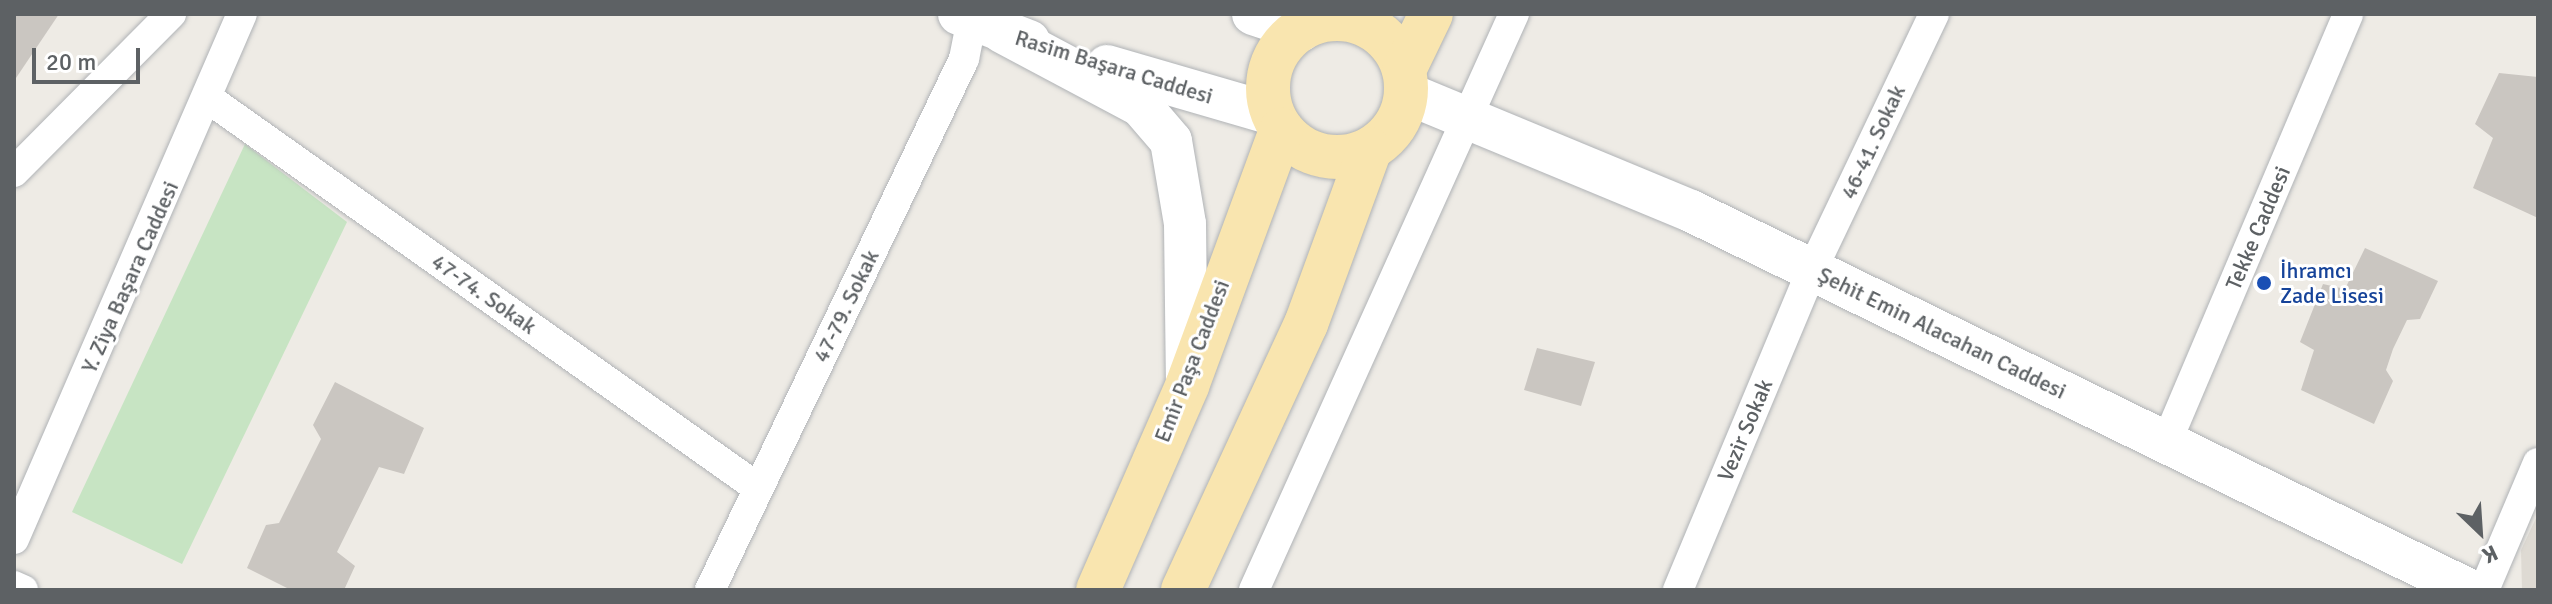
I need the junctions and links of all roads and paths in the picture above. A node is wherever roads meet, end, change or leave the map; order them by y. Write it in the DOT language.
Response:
graph roads {
  1 [pos="242,14"];
  2 [pos="1253,14"];
  3 [pos="1431,14"];
  4 [pos="1514,14"];
  5 [pos="1934,14"];
  6 [pos="2348,14"];
  7 [pos="168,15"];
  8 [pos="978,22"];
  9 [pos="1309,23"];
  10 [pos="1405,81"];
  11 [pos="209,99"];
  12 [pos="1470,116"];
  13 [pos="1276,122"];
  14 [pos="1370,149"];
  15 [pos="14,172"];
  16 [pos="1812,270"];
  17 [pos="1187,386"];
  18 [pos="2167,441"];
  19 [pos="2538,463"];
  20 [pos="758,488"];
  21 [pos="14,539"];
  22 [pos="14,586"];
  23 [pos="23,590"];
  24 [pos="710,590"];
  25 [pos="1098,590"];
  26 [pos="1183,590"];
  27 [pos="1254,590"];
  28 [pos="1678,590"];
  29 [pos="2469,590"];
  30 [pos="2484,590"];
  1 -- 11 [label="street, Y. Ziya Başara Caddesi"];
  2 -- 9 [label="street"];
  3 -- 10 [label="main road"];
  4 -- 12 [label="street"];
  5 -- 16 [label="street, 46-41. Sokak"];
  6 -- 18 [label="street, Tekke Caddesi"];
  7 -- 15 [label="street"];
  8 -- 13 [label="street, Rasim Başara Caddesi"];
  8 -- 17 [label="street"];
  8 -- 20 [label="street, 47-79. Sokak"];
  9 -- 10 [label="main road"];
  9 -- 13 [label="main road"];
  10 -- 12 [label="street, Şehit Emin Alacahan Caddesi"];
  10 -- 14 [label="main road"];
  11 -- 20 [label="street, 47-74. Sokak"];
  11 -- 21 [label="street, Y. Ziya Başara Caddesi"];
  12 -- 16 [label="street, Şehit Emin Alacahan Caddesi"];
  12 -- 27 [label="street"];
  13 -- 14 [label="main road"];
  13 -- 17 [label="main road, Emir Paşa Caddesi"];
  14 -- 26 [label="main road"];
  16 -- 18 [label="street, Şehit Emin Alacahan Caddesi"];
  16 -- 28 [label="street, Vezir Sokak"];
  17 -- 25 [label="main road, Emir Paşa Caddesi"];
  18 -- 29 [label="street, Şehit Emin Alacahan Caddesi"];
  19 -- 30 [label="street"];
  20 -- 24 [label="street, 47-79. Sokak"];
  22 -- 23 [label="street"];
}
